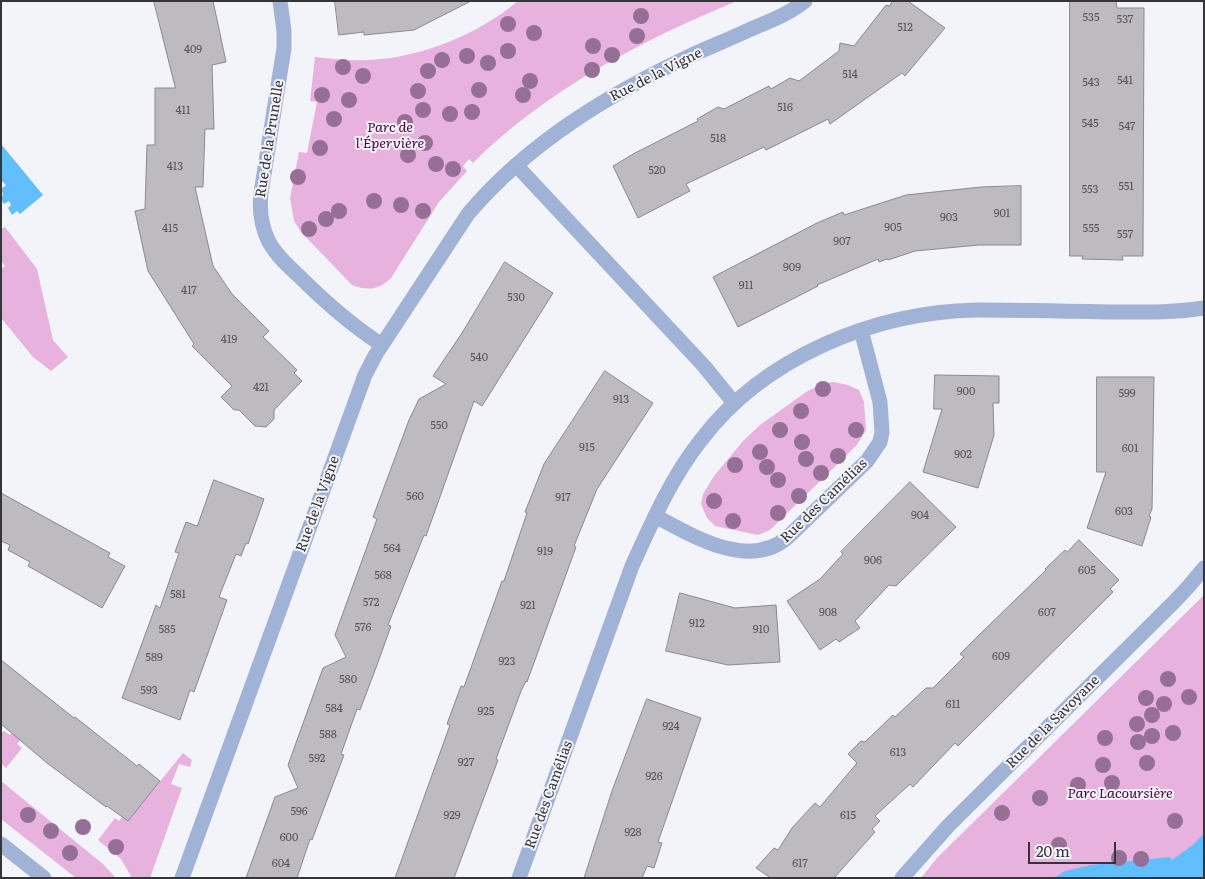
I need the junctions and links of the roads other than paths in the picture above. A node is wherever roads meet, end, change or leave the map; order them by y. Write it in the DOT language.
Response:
graph roads {
  1 [pos="280,1"];
  2 [pos="805,1"];
  3 [pos="516,165"];
  4 [pos="1204,308"];
  5 [pos="861,330"];
  6 [pos="382,345"];
  7 [pos="734,402"];
  8 [pos="655,516"];
  9 [pos="1204,568"];
  10 [pos="1,844"];
  11 [pos="44,878"];
  12 [pos="182,878"];
  13 [pos="519,878"];
  14 [pos="902,878"];
  1 -- 6 [label="street, Rue de la Prunelle"];
  2 -- 3 [label="street, Rue de la Vigne"];
  3 -- 6 [label="street, Rue de la Vigne"];
  3 -- 7 [label="street"];
  4 -- 5 [label="street, Rue des Camélias"];
  5 -- 7 [label="street, Rue des Camélias"];
  5 -- 8 [label="street, Rue des Camélias"];
  6 -- 12 [label="street, Rue de la Vigne"];
  7 -- 8 [label="street, Rue des Camélias"];
  8 -- 13 [label="street, Rue des Camélias"];
  9 -- 14 [label="street, Rue de la Savoyane"];
  10 -- 11 [label="street"];
}
